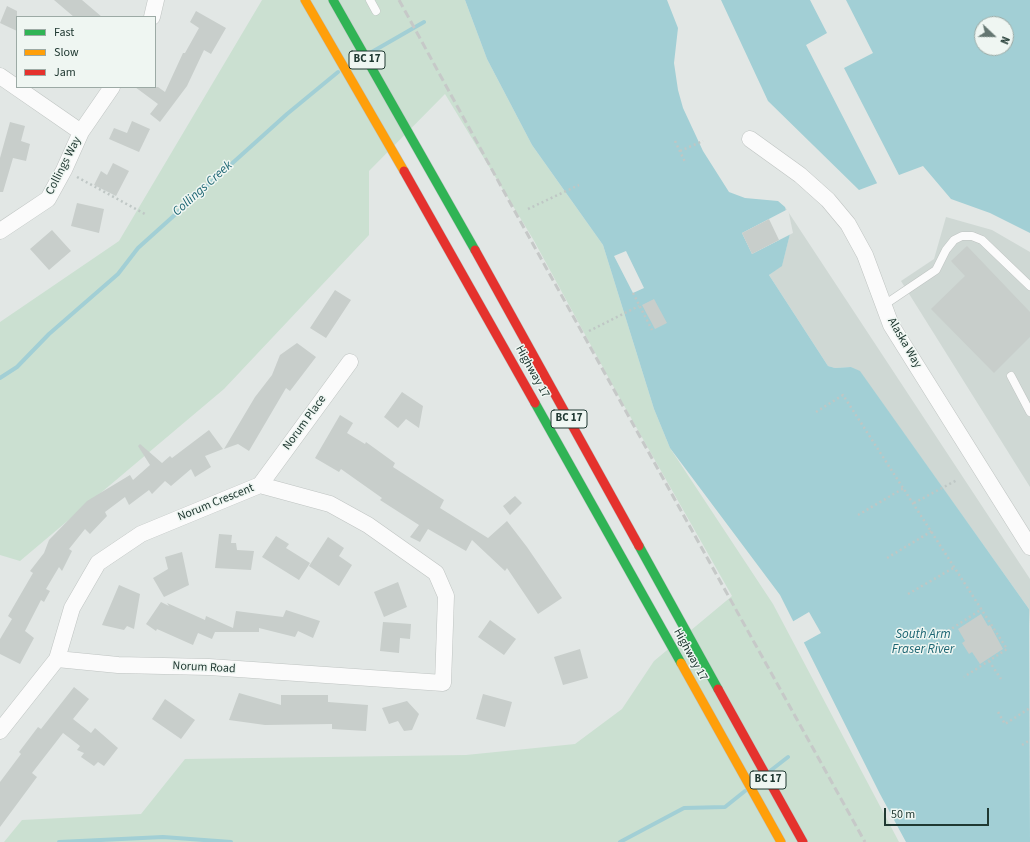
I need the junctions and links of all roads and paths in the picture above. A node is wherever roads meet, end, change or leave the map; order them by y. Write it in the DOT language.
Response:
graph roads {
  1 [pos="156,0"];
  2 [pos="305,0"];
  3 [pos="333,0"];
  4 [pos="370,0"];
  5 [pos="376,11"];
  6 [pos="152,16"];
  7 [pos="0,76"];
  8 [pos="16,87"];
  9 [pos="17,88"];
  10 [pos="111,88"];
  11 [pos="81,132"];
  12 [pos="750,139"];
  13 [pos="675,141"];
  14 [pos="703,141"];
  15 [pos="680,151"];
  16 [pos="685,162"];
  17 [pos="64,170"];
  18 [pos="579,185"];
  19 [pos="528,209"];
  20 [pos="145,214"];
  21 [pos="0,231"];
  22 [pos="1030,286"];
  23 [pos="633,293"];
  24 [pos="884,305"];
  25 [pos="639,306"];
  26 [pos="652,330"];
  27 [pos="589,331"];
  28 [pos="350,362"];
  29 [pos="1012,376"];
  30 [pos="816,412"];
  31 [pos="1030,412"];
  32 [pos="957,480"];
  33 [pos="260,485"];
  34 [pos="904,488"];
  35 [pos="914,503"];
  36 [pos="858,515"];
  37 [pos="932,531"];
  38 [pos="1030,547"];
  39 [pos="887,558"];
  40 [pos="954,566"];
  41 [pos="908,594"];
  42 [pos="982,609"];
  43 [pos="948,631"];
  44 [pos="57,659"];
  45 [pos="989,660"];
  46 [pos="964,676"];
  47 [pos="1001,679"];
  48 [pos="443,683"];
  49 [pos="1030,708"];
  50 [pos="998,712"];
  51 [pos="0,731"];
  52 [pos="1030,740"];
  53 [pos="1022,745"];
  54 [pos="779,838"];
  55 [pos="803,842"];
  1 -- 6 [label="street"];
  2 -- 54 [label="highway, Highway 17 / BC 17"];
  3 -- 55 [label="highway, Highway 17 / BC 17"];
  4 -- 5 [label="lane"];
  7 -- 8 [label="street"];
  9 -- 11 [label="street"];
  10 -- 11 [label="street, Collings Way"];
  11 -- 17 [label="street, Collings Way"];
  12 -- 24 [label="street, Alaska Way"];
  13 -- 15 [label="path"];
  14 -- 15 [label="path"];
  15 -- 16 [label="path"];
  17 -- 20 [label="path"];
  17 -- 21 [label="street, Collings Way"];
  18 -- 19 [label="path"];
  22 -- 24 [label="lane"];
  23 -- 25 [label="path"];
  24 -- 38 [label="street, Alaska Way"];
  25 -- 26 [label="path"];
  25 -- 27 [label="path"];
  28 -- 33 [label="street, Norum Place"];
  29 -- 31 [label="lane"];
  30 -- 34 [label="path"];
  32 -- 35 [label="path"];
  33 -- 44 [label="street, Norum Crescent"];
  33 -- 48 [label="street, Norum Crescent"];
  34 -- 35 [label="path"];
  34 -- 36 [label="path"];
  35 -- 37 [label="path"];
  37 -- 39 [label="path"];
  37 -- 40 [label="path"];
  40 -- 41 [label="path"];
  40 -- 42 [label="path"];
  42 -- 43 [label="path"];
  42 -- 45 [label="path"];
  44 -- 48 [label="street, Norum Road"];
  44 -- 51 [label="street"];
  45 -- 46 [label="path"];
  45 -- 47 [label="path"];
  49 -- 50 [label="path"];
  52 -- 53 [label="path"];
}
